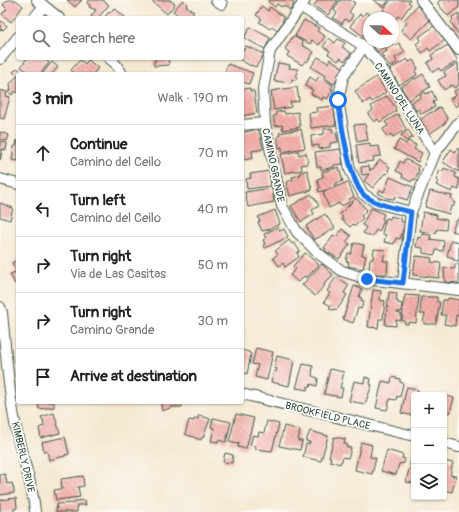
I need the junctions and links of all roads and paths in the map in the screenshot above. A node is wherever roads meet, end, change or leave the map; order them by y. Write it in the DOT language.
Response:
graph roads {
  1 [pos="421,0"];
  2 [pos="40,3"];
  3 [pos="303,3"];
  4 [pos="35,16"];
  5 [pos="56,16"];
  6 [pos="16,39"];
  7 [pos="363,45"];
  8 [pos="363,47"];
  9 [pos="366,48"];
  10 [pos="459,50"];
  11 [pos="0,59"];
  12 [pos="112,60"];
  13 [pos="120,72"];
  14 [pos="459,122"];
  15 [pos="265,123"];
  16 [pos="244,126"];
  17 [pos="435,153"];
  18 [pos="0,179"];
  19 [pos="16,183"];
  20 [pos="411,212"];
  21 [pos="403,283"];
  22 [pos="459,290"];
  23 [pos="0,306"];
  24 [pos="244,394"];
  25 [pos="411,435"];
  26 [pos="447,444"];
  27 [pos="459,447"];
  28 [pos="35,512"];
  1 -- 10 [label="street"];
  2 -- 4 [label="street"];
  2 -- 5 [label="street"];
  3 -- 7 [label="street, CAMINO DEL LUNA"];
  3 -- 15 [label="street, CAMINO GRANDE"];
  6 -- 11 [label="street"];
  8 -- 20 [label="street"];
  9 -- 17 [label="street, CAMINO DEL LUNA"];
  12 -- 13 [label="street"];
  14 -- 17 [label="street"];
  15 -- 16 [label="street"];
  15 -- 21 [label="street, CAMINO GRANDE"];
  17 -- 20 [label="street"];
  18 -- 19 [label="street"];
  20 -- 21 [label="street"];
  21 -- 22 [label="street, CAMINO GRANDE"];
  23 -- 28 [label="street, KIMBERLY DRIVE"];
  24 -- 25 [label="street, BROOKFIELD PLACE"];
  26 -- 27 [label="street"];
}
